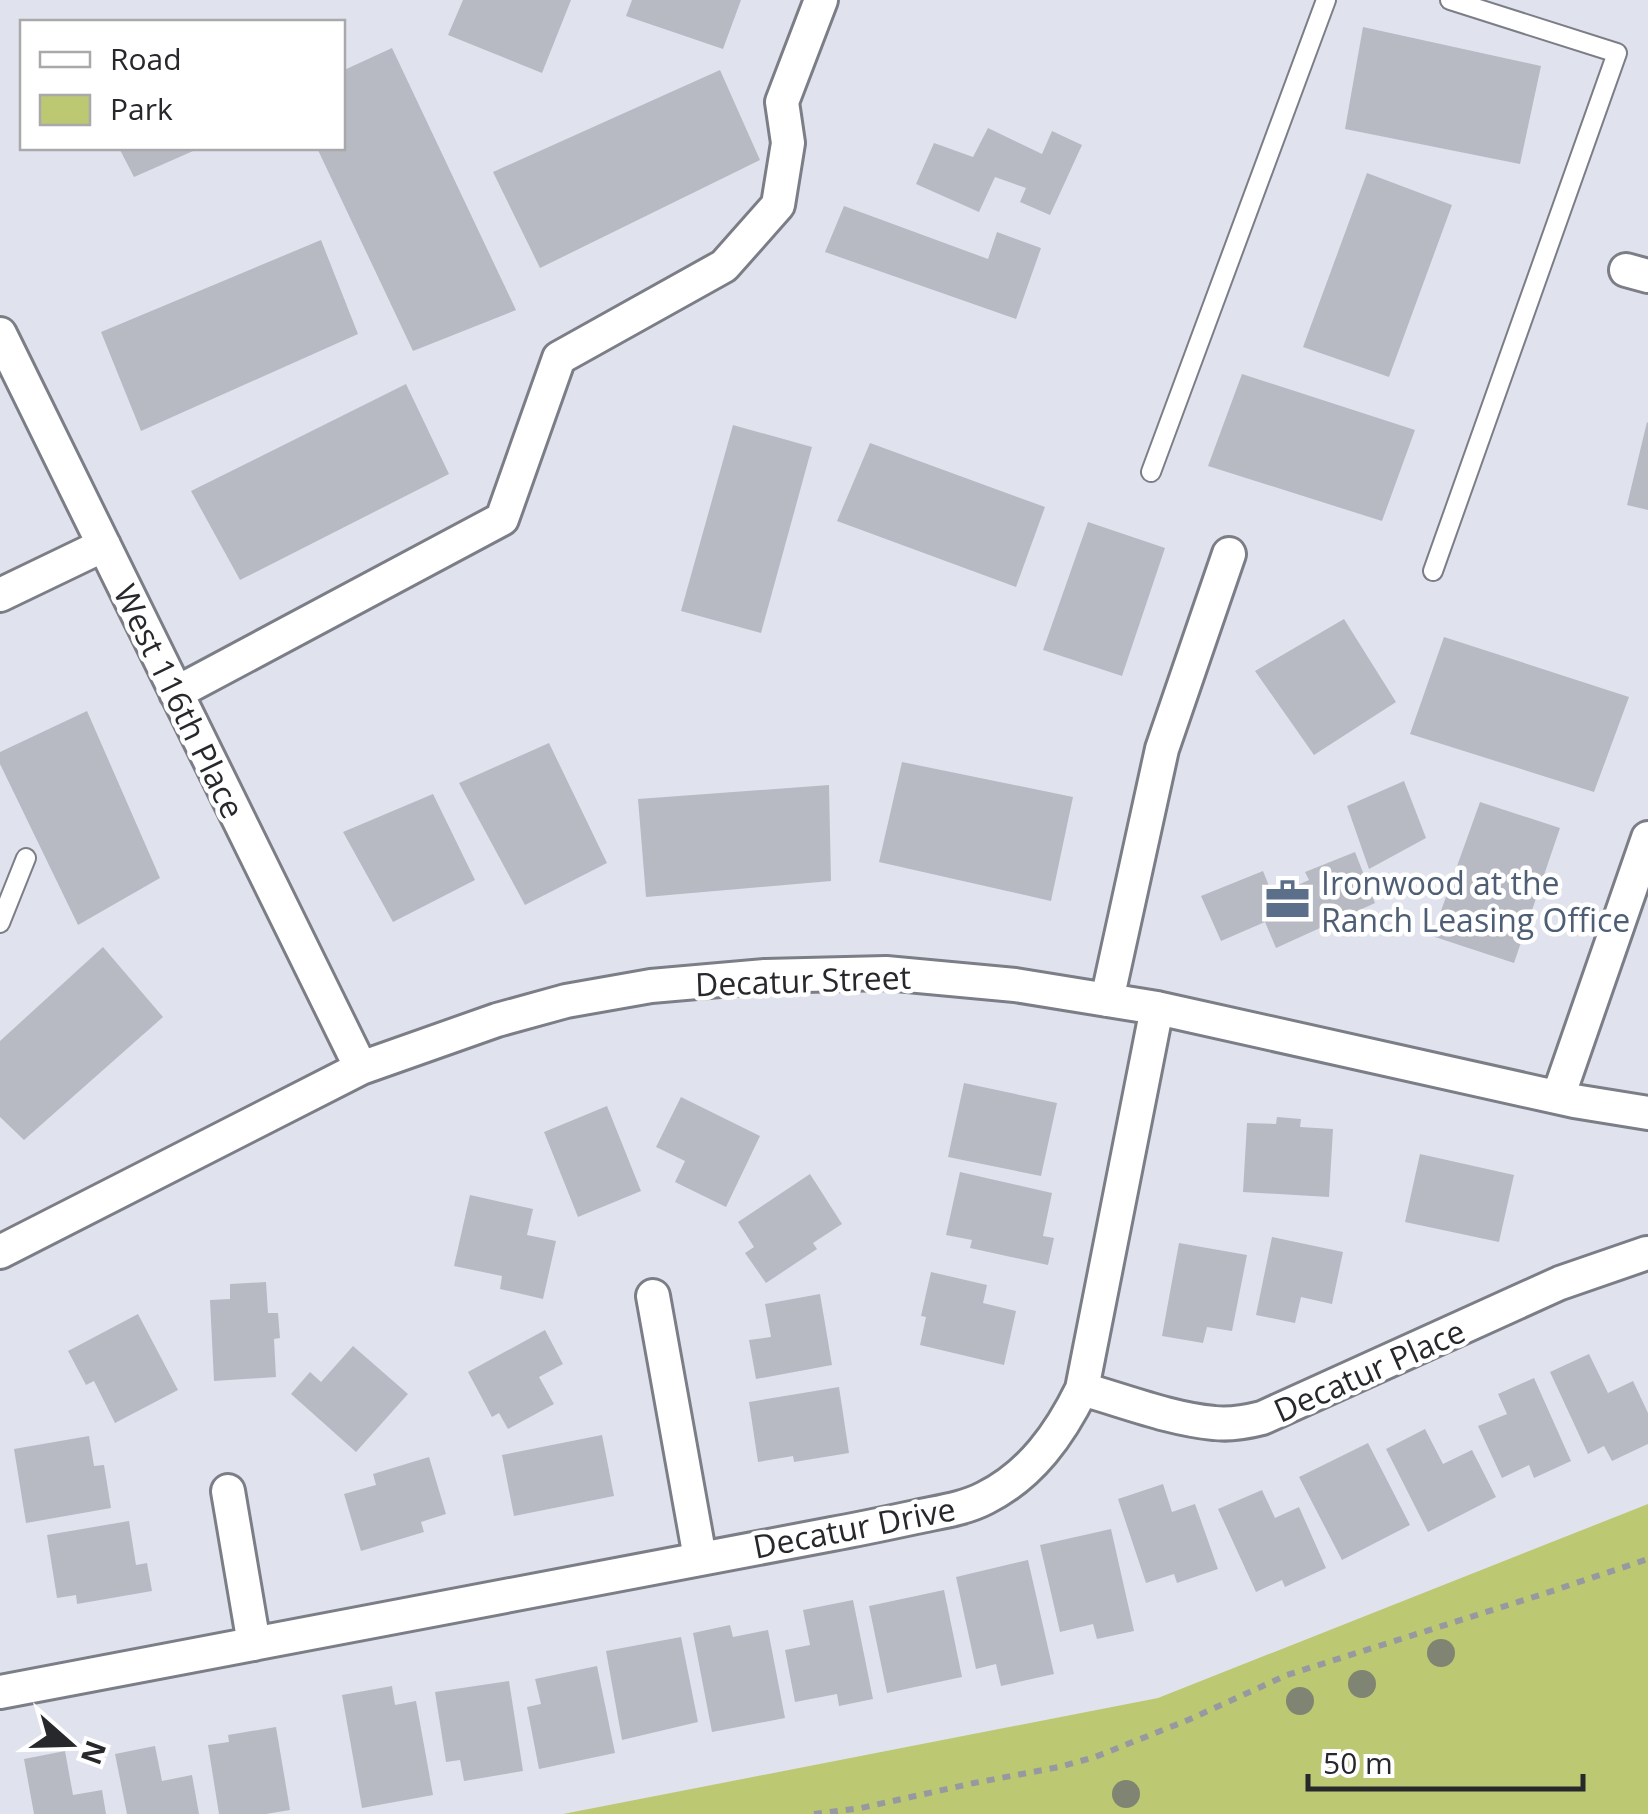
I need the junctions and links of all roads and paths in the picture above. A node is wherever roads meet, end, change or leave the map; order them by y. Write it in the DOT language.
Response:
graph roads {
  1 [pos="821,0"];
  2 [pos="1326,0"];
  3 [pos="1450,0"];
  4 [pos="0,334"];
  5 [pos="1151,472"];
  6 [pos="104,545"];
  7 [pos="1230,554"];
  8 [pos="1434,571"];
  9 [pos="0,595"];
  10 [pos="176,693"];
  11 [pos="1648,838"];
  12 [pos="26,858"];
  13 [pos="0,923"];
  14 [pos="1107,1000"];
  15 [pos="1157,1008"];
  16 [pos="361,1068"];
  17 [pos="1558,1097"];
  18 [pos="1648,1112"];
  19 [pos="0,1252"];
  20 [pos="1647,1252"];
  21 [pos="653,1296"];
  22 [pos="1082,1389"];
  23 [pos="228,1492"];
  24 [pos="700,1558"];
  25 [pos="1648,1558"];
  26 [pos="254,1644"];
  27 [pos="0,1692"];
  28 [pos="814,1814"];
  1 -- 10 [label="street"];
  2 -- 5 [label="lane"];
  3 -- 8 [label="lane"];
  4 -- 6 [label="street, West 116th Place"];
  6 -- 9 [label="street"];
  6 -- 10 [label="street, West 116th Place"];
  7 -- 14 [label="street"];
  10 -- 16 [label="street, West 116th Place"];
  11 -- 17 [label="street"];
  12 -- 13 [label="lane"];
  14 -- 15 [label="street, Decatur Street"];
  14 -- 16 [label="street, Decatur Street"];
  15 -- 17 [label="street, Decatur Street"];
  15 -- 22 [label="street, Decatur Drive"];
  16 -- 19 [label="street, Decatur Street"];
  17 -- 18 [label="street, Decatur Street"];
  20 -- 22 [label="street, Decatur Place"];
  21 -- 24 [label="street"];
  22 -- 24 [label="street, Decatur Drive"];
  23 -- 26 [label="street"];
  24 -- 26 [label="street, Decatur Drive"];
  25 -- 28 [label="path"];
  26 -- 27 [label="street, Decatur Drive"];
}
